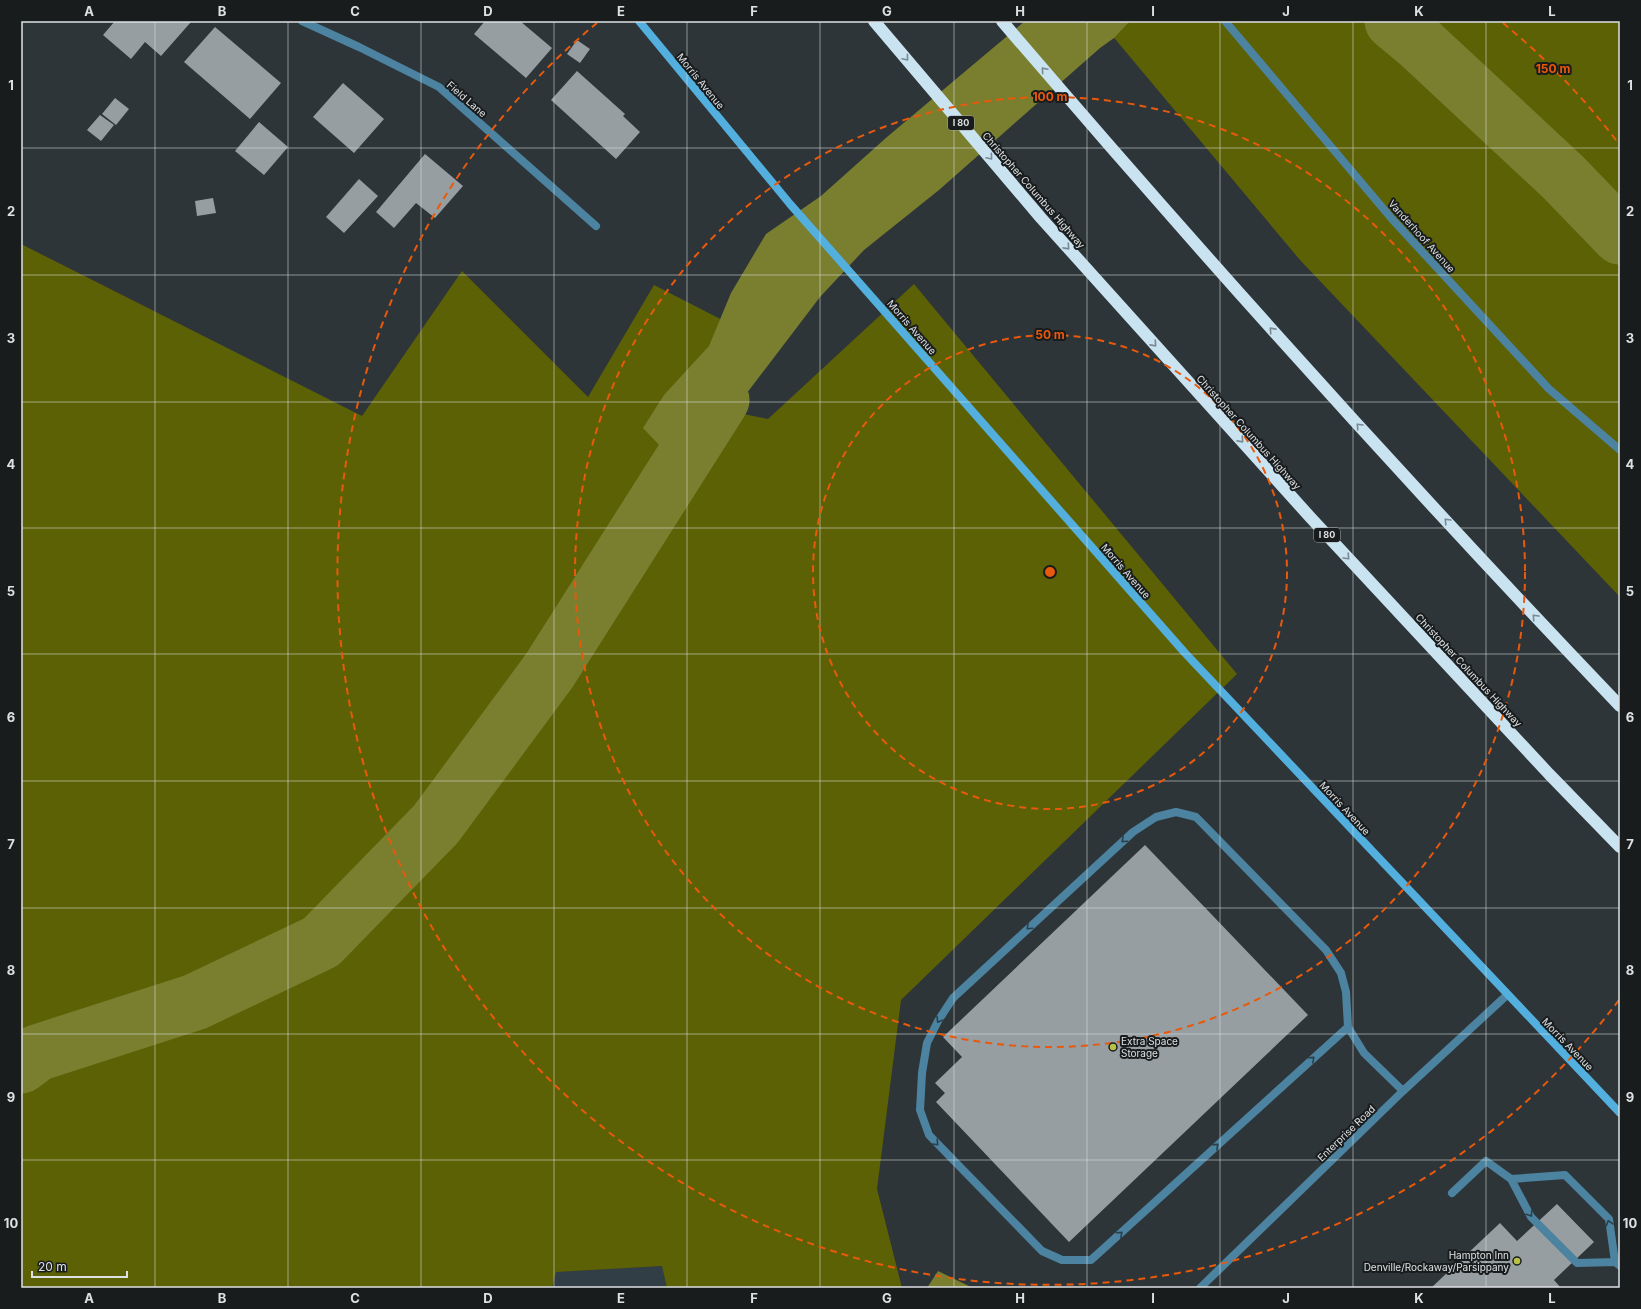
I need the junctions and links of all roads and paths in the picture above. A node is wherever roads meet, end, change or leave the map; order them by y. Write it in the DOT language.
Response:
graph roads {
  1 [pos="302,21"];
  2 [pos="639,21"];
  3 [pos="1225,21"];
  4 [pos="1003,22"];
  5 [pos="877,24"];
  6 [pos="596,226"];
  7 [pos="1620,450"];
  8 [pos="1550,633"];
  9 [pos="1620,697"];
  10 [pos="1620,706"];
  11 [pos="1620,847"];
  12 [pos="1507,995"];
  13 [pos="1348,1027"];
  14 [pos="1402,1091"];
  15 [pos="1620,1113"];
  16 [pos="1511,1180"];
  17 [pos="1452,1193"];
  18 [pos="1618,1264"];
  19 [pos="1200,1288"];
  1 -- 6 [label="street, Field Lane"];
  2 -- 12 [label="street, Morris Avenue"];
  3 -- 7 [label="street, Vanderhoof Avenue"];
  8 -- 4 [label="highway, one-way"];
  5 -- 11 [label="highway, Christopher Columbus Highway / I 80, one-way"];
  8 -- 9 [label="highway"];
  8 -- 10 [label="highway"];
  12 -- 14 [label="street, Enterprise Road"];
  12 -- 15 [label="street, Morris Avenue"];
  13 -- 13 [label="street, one-way"];
  13 -- 14 [label="street"];
  14 -- 19 [label="street, Enterprise Road"];
  16 -- 17 [label="street"];
  16 -- 18 [label="street, one-way"];
  18 -- 16 [label="street, one-way"];
}
